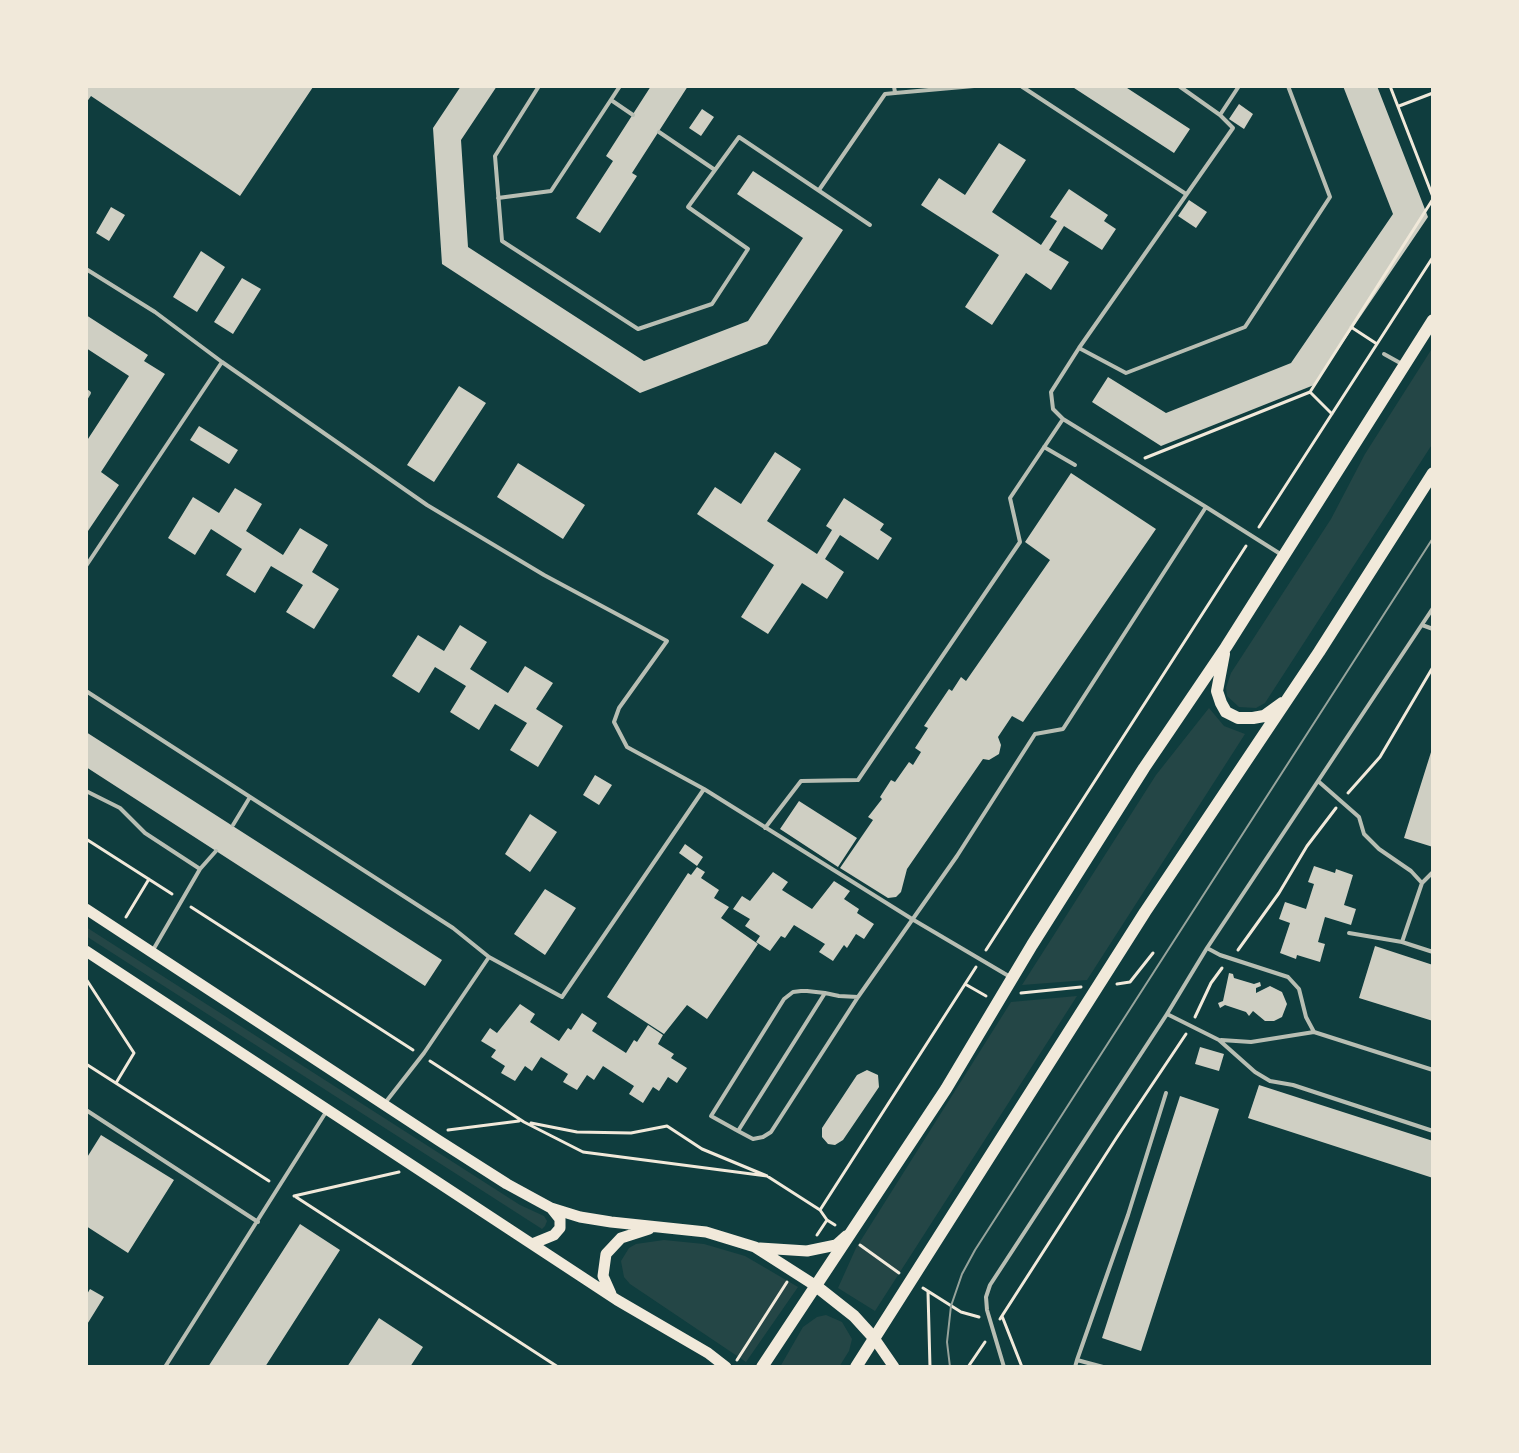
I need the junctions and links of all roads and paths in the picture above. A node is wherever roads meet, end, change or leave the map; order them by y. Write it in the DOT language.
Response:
graph roads {
  1 [pos="539,86"];
  2 [pos="620,86"];
  3 [pos="894,86"];
  4 [pos="974,86"];
  5 [pos="1021,86"];
  6 [pos="1179,86"];
  7 [pos="1239,86"];
  8 [pos="1288,86"];
  9 [pos="1390,86"];
  10 [pos="895,93"];
  11 [pos="1433,93"];
  12 [pos="611,100"];
  13 [pos="1398,106"];
  14 [pos="633,115"];
  15 [pos="1220,115"];
  16 [pos="659,132"];
  17 [pos="715,170"];
  18 [pos="819,190"];
  19 [pos="1187,194"];
  20 [pos="498,198"];
  21 [pos="1433,198"];
  22 [pos="870,225"];
  23 [pos="1433,257"];
  24 [pos="86,269"];
  25 [pos="1433,320"];
  26 [pos="1351,327"];
  27 [pos="1377,344"];
  28 [pos="1079,348"];
  29 [pos="1384,354"];
  30 [pos="222,362"];
  31 [pos="1404,365"];
  32 [pos="86,391"];
  33 [pos="1310,392"];
  34 [pos="86,398"];
  35 [pos="1332,414"];
  36 [pos="1063,419"];
  37 [pos="1044,447"];
  38 [pos="1134,462"];
  39 [pos="1075,465"];
  40 [pos="1433,473"];
  41 [pos="1206,507"];
  42 [pos="1253,535"];
  43 [pos="1284,556"];
  44 [pos="86,566"];
  45 [pos="1433,608"];
  46 [pos="1422,625"];
  47 [pos="1433,629"];
  48 [pos="1226,647"];
  49 [pos="1433,667"];
  50 [pos="86,691"];
  51 [pos="1288,699"];
  52 [pos="1318,781"];
  53 [pos="704,789"];
  54 [pos="86,791"];
  55 [pos="250,797"];
  56 [pos="1341,801"];
  57 [pos="233,825"];
  58 [pos="765,828"];
  59 [pos="86,839"];
  60 [pos="216,851"];
  61 [pos="200,869"];
  62 [pos="1433,872"];
  63 [pos="149,879"];
  64 [pos="1422,883"];
  65 [pos="182,900"];
  66 [pos="86,909"];
  67 [pos="125,917"];
  68 [pos="912,919"];
  69 [pos="1349,933"];
  70 [pos="1402,942"];
  71 [pos="1207,948"];
  72 [pos="86,951"];
  73 [pos="152,952"];
  74 [pos="1433,952"];
  75 [pos="1153,953"];
  76 [pos="489,957"];
  77 [pos="981,958"];
  78 [pos="1232,958"];
  79 [pos="86,979"];
  80 [pos="1013,979"];
  81 [pos="965,984"];
  82 [pos="1099,985"];
  83 [pos="825,993"];
  84 [pos="1004,994"];
  85 [pos="858,997"];
  86 [pos="1167,1014"];
  87 [pos="1191,1026"];
  88 [pos="1314,1032"];
  89 [pos="1219,1040"];
  90 [pos="421,1055"];
  91 [pos="86,1064"];
  92 [pos="1433,1070"];
  93 [pos="116,1083"];
  94 [pos="1166,1093"];
  95 [pos="383,1105"];
  96 [pos="86,1110"];
  97 [pos="328,1110"];
  98 [pos="524,1122"];
  99 [pos="738,1131"];
  100 [pos="1433,1131"];
  101 [pos="438,1140"];
  102 [pos="417,1169"];
  103 [pos="767,1176"];
  104 [pos="279,1188"];
  105 [pos="294,1196"];
  106 [pos="551,1208"];
  107 [pos="820,1210"];
  108 [pos="827,1220"];
  109 [pos="258,1222"];
  110 [pos="661,1226"];
  111 [pos="848,1235"];
  112 [pos="532,1244"];
  113 [pos="755,1247"];
  114 [pos="807,1251"];
  115 [pos="794,1270"];
  116 [pos="911,1280"];
  117 [pos="816,1286"];
  118 [pos="928,1292"];
  119 [pos="617,1300"];
  120 [pos="1002,1316"];
  121 [pos="989,1319"];
  122 [pos="993,1331"];
  123 [pos="874,1338"];
  124 [pos="1077,1360"];
  125 [pos="165,1367"];
  126 [pos="558,1367"];
  127 [pos="726,1367"];
  128 [pos="733,1367"];
  129 [pos="762,1367"];
  130 [pos="856,1367"];
  131 [pos="894,1367"];
  132 [pos="930,1367"];
  133 [pos="968,1367"];
  134 [pos="1004,1367"];
  135 [pos="1022,1367"];
  136 [pos="1075,1367"];
  137 [pos="1103,1367"];
  1 -- 20 [label="lane"];
  2 -- 12 [label="lane"];
  3 -- 10 [label="lane"];
  4 -- 10 [label="lane"];
  5 -- 19 [label="lane"];
  6 -- 15 [label="lane"];
  7 -- 15 [label="lane"];
  8 -- 28 [label="lane"];
  9 -- 13 [label="path"];
  10 -- 18 [label="lane"];
  11 -- 13 [label="path"];
  12 -- 14 [label="lane"];
  12 -- 20 [label="lane"];
  13 -- 21 [label="path"];
  15 -- 19 [label="lane"];
  16 -- 17 [label="lane"];
  17 -- 18 [label="lane"];
  17 -- 20 [label="lane"];
  18 -- 22 [label="lane"];
  19 -- 28 [label="lane"];
  21 -- 26 [label="path"];
  23 -- 27 [label="path"];
  24 -- 30 [label="lane"];
  25 -- 31 [label="main road"];
  26 -- 27 [label="path"];
  26 -- 33 [label="path"];
  27 -- 35 [label="path"];
  28 -- 36 [label="lane"];
  29 -- 31 [label="lane"];
  30 -- 44 [label="lane"];
  30 -- 53 [label="lane"];
  31 -- 43 [label="main road"];
  32 -- 34 [label="lane"];
  33 -- 35 [label="path"];
  33 -- 38 [label="path"];
  35 -- 42 [label="path"];
  36 -- 37 [label="lane"];
  36 -- 38 [label="lane"];
  37 -- 39 [label="lane"];
  37 -- 58 [label="lane"];
  38 -- 41 [label="lane"];
  40 -- 51 [label="main road"];
  41 -- 42 [label="lane"];
  41 -- 68 [label="lane"];
  42 -- 43 [label="lane"];
  42 -- 77 [label="path"];
  43 -- 48 [label="main road"];
  45 -- 46 [label="lane"];
  46 -- 47 [label="lane"];
  46 -- 52 [label="lane"];
  48 -- 51 [label="main road"];
  48 -- 80 [label="main road"];
  49 -- 56 [label="path"];
  50 -- 55 [label="lane"];
  51 -- 82 [label="main road"];
  52 -- 56 [label="lane"];
  52 -- 71 [label="lane"];
  53 -- 58 [label="lane"];
  53 -- 76 [label="lane"];
  54 -- 61 [label="lane"];
  55 -- 57 [label="lane"];
  55 -- 76 [label="lane"];
  56 -- 64 [label="lane"];
  56 -- 78 [label="path"];
  58 -- 68 [label="lane"];
  59 -- 63 [label="path"];
  60 -- 61 [label="lane"];
  61 -- 65 [label="lane"];
  62 -- 64 [label="lane"];
  63 -- 65 [label="path"];
  63 -- 67 [label="path"];
  64 -- 70 [label="lane"];
  65 -- 73 [label="lane"];
  65 -- 90 [label="path"];
  66 -- 73 [label="main road"];
  68 -- 77 [label="lane"];
  68 -- 85 [label="lane"];
  69 -- 70 [label="lane"];
  70 -- 74 [label="lane"];
  71 -- 78 [label="lane"];
  71 -- 86 [label="lane"];
  72 -- 97 [label="main road"];
  73 -- 95 [label="main road"];
  75 -- 82 [label="path"];
  76 -- 90 [label="lane"];
  77 -- 80 [label="lane"];
  77 -- 81 [label="path"];
  78 -- 87 [label="path"];
  78 -- 88 [label="lane"];
  79 -- 93 [label="path"];
  80 -- 84 [label="main road"];
  81 -- 84 [label="path"];
  81 -- 107 [label="path"];
  82 -- 84 [label="path"];
  82 -- 116 [label="main road"];
  83 -- 85 [label="lane"];
  83 -- 99 [label="lane"];
  83 -- 99 [label="lane"];
  84 -- 111 [label="main road"];
  85 -- 99 [label="lane"];
  86 -- 87 [label="lane"];
  86 -- 121 [label="lane"];
  87 -- 89 [label="lane"];
  87 -- 120 [label="path"];
  88 -- 89 [label="lane"];
  88 -- 92 [label="lane"];
  89 -- 100 [label="lane"];
  90 -- 95 [label="lane"];
  90 -- 98 [label="path"];
  91 -- 93 [label="path"];
  93 -- 104 [label="path"];
  94 -- 124 [label="lane"];
  95 -- 101 [label="main road"];
  96 -- 109 [label="lane"];
  97 -- 102 [label="main road"];
  97 -- 104 [label="lane"];
  98 -- 101 [label="path"];
  98 -- 103 [label="path"];
  98 -- 103 [label="path"];
  101 -- 106 [label="main road"];
  102 -- 105 [label="path"];
  102 -- 112 [label="main road"];
  103 -- 107 [label="path"];
  104 -- 105 [label="path"];
  104 -- 109 [label="lane"];
  105 -- 126 [label="path"];
  106 -- 110 [label="main road"];
  106 -- 112 [label="main road"];
  107 -- 108 [label="path"];
  108 -- 111 [label="path"];
  108 -- 114 [label="path"];
  109 -- 125 [label="lane"];
  110 -- 113 [label="main road"];
  110 -- 119 [label="main road"];
  111 -- 114 [label="main road"];
  111 -- 116 [label="path"];
  111 -- 117 [label="main road"];
  112 -- 119 [label="main road"];
  113 -- 114 [label="main road"];
  113 -- 115 [label="main road"];
  115 -- 117 [label="main road"];
  115 -- 128 [label="path"];
  116 -- 118 [label="path"];
  116 -- 123 [label="main road"];
  117 -- 123 [label="main road"];
  117 -- 129 [label="main road"];
  118 -- 121 [label="path"];
  118 -- 132 [label="path"];
  119 -- 127 [label="main road"];
  120 -- 121 [label="path"];
  120 -- 135 [label="path"];
  121 -- 122 [label="lane"];
  122 -- 133 [label="path"];
  122 -- 134 [label="lane"];
  123 -- 130 [label="main road"];
  123 -- 131 [label="main road"];
  124 -- 136 [label="lane"];
  124 -- 137 [label="lane"];
}
